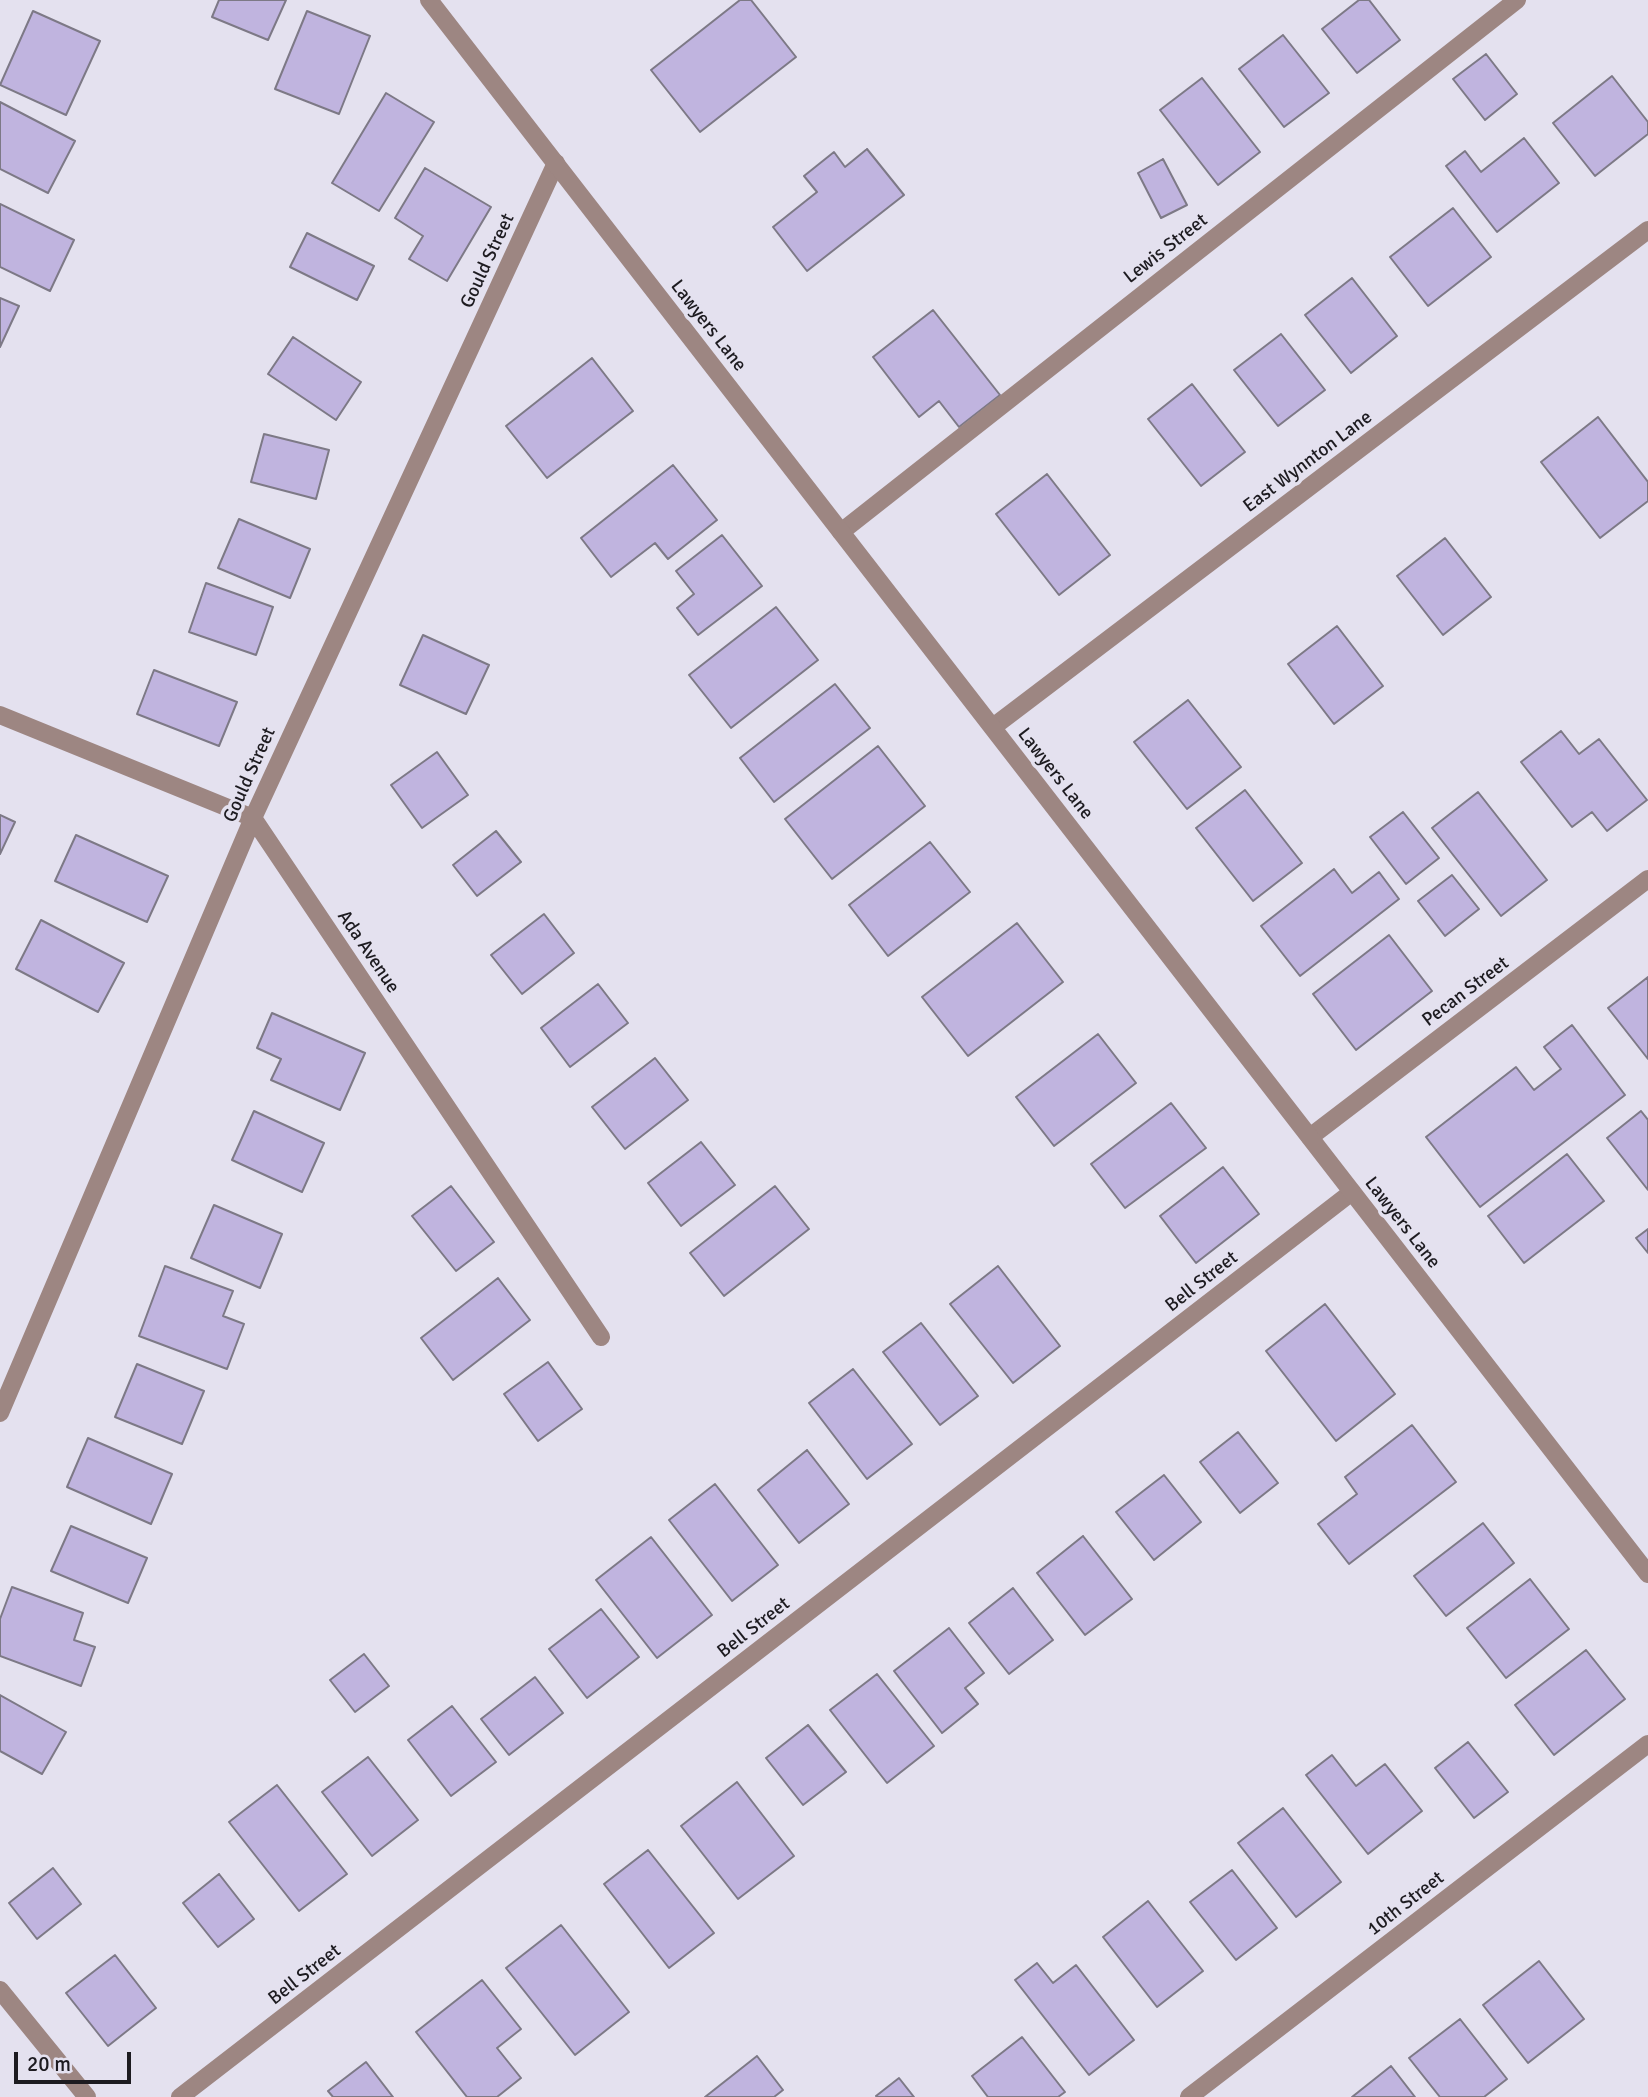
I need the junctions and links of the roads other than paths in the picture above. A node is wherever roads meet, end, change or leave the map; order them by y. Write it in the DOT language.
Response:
graph roads {
  1 [pos="429,0"];
  2 [pos="1517,0"];
  3 [pos="556,163"];
  4 [pos="1648,230"];
  5 [pos="841,532"];
  6 [pos="0,715"];
  7 [pos="993,727"];
  8 [pos="253,818"];
  9 [pos="1648,879"];
  10 [pos="1310,1137"];
  11 [pos="1352,1192"];
  12 [pos="601,1337"];
  13 [pos="0,1413"];
  14 [pos="1648,1574"];
  15 [pos="1648,1744"];
  16 [pos="0,1990"];
  17 [pos="87,2097"];
  18 [pos="180,2097"];
  19 [pos="1189,2097"];
  1 -- 3 [label="street, Lawyers Lane"];
  2 -- 5 [label="street, Lewis Street"];
  3 -- 5 [label="street, Lawyers Lane"];
  3 -- 8 [label="street, Gould Street"];
  4 -- 7 [label="street, East Wynnton Lane"];
  5 -- 7 [label="street, Lawyers Lane"];
  6 -- 8 [label="street"];
  7 -- 10 [label="street, Lawyers Lane"];
  8 -- 12 [label="street, Ada Avenue"];
  8 -- 13 [label="street, Gould Street"];
  9 -- 10 [label="street, Pecan Street"];
  10 -- 11 [label="street, Lawyers Lane"];
  11 -- 14 [label="street, Lawyers Lane"];
  11 -- 18 [label="street, Bell Street"];
  15 -- 19 [label="street, 10th Street"];
  16 -- 17 [label="street"];
}
